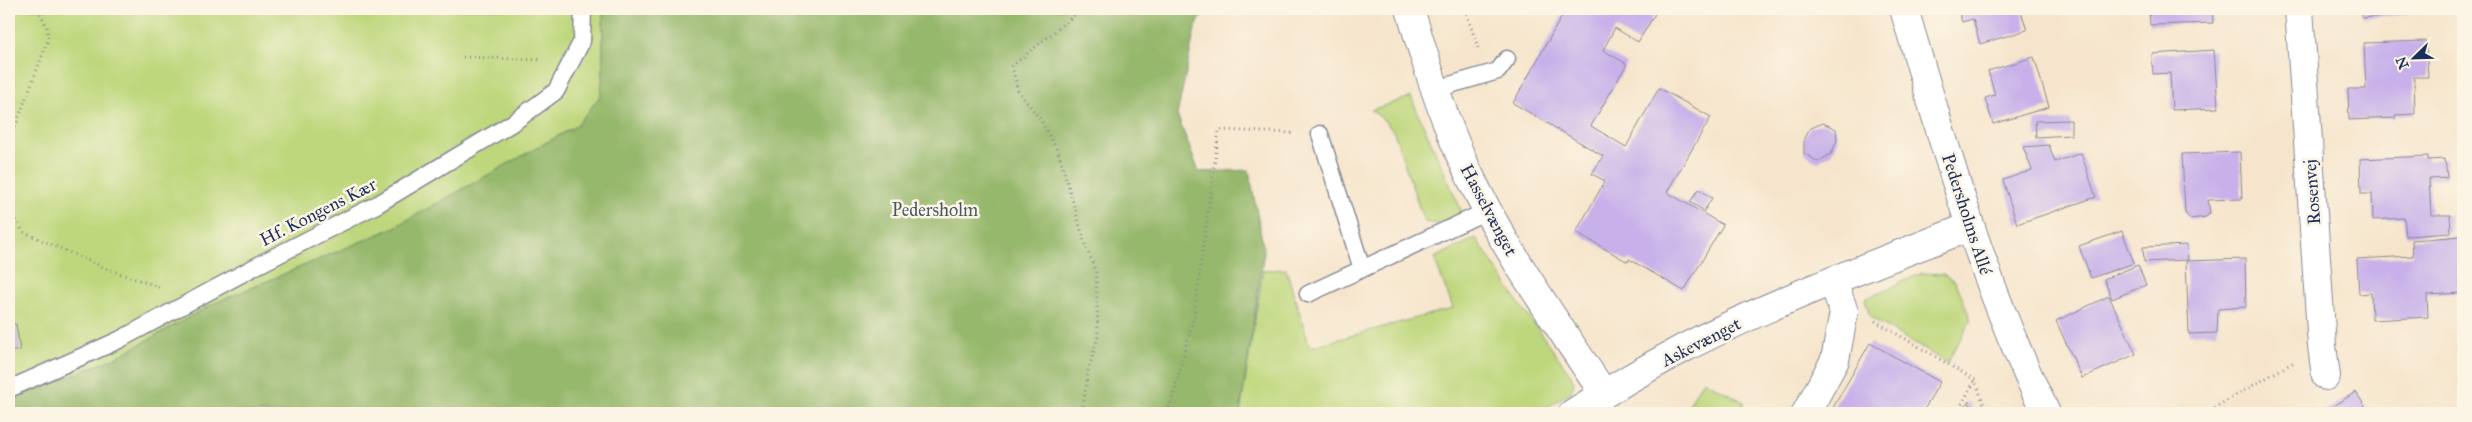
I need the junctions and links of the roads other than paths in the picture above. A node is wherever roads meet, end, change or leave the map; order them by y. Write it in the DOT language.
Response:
graph roads {
  1 [pos="583,9"];
  2 [pos="1410,9"];
  3 [pos="1904,9"];
  4 [pos="2299,9"];
  5 [pos="1507,59"];
  6 [pos="1436,89"];
  7 [pos="1320,134"];
  8 [pos="1489,210"];
  9 [pos="1969,227"];
  10 [pos="1362,269"];
  11 [pos="1833,281"];
  12 [pos="1308,294"];
  13 [pos="2326,376"];
  14 [pos="9,390"];
  15 [pos="1604,394"];
  16 [pos="1573,413"];
  17 [pos="1806,413"];
  18 [pos="2046,413"];
  1 -- 14 [label="lane, Hf. Kongens Kær"];
  2 -- 6 [label="street, Hasselvænget"];
  3 -- 9 [label="street, Pedersholms Allé"];
  4 -- 13 [label="street, Rosenvej"];
  5 -- 6 [label="lane"];
  6 -- 8 [label="street, Hasselvænget"];
  7 -- 10 [label="lane"];
  8 -- 10 [label="lane"];
  8 -- 15 [label="street, Hasselvænget"];
  9 -- 11 [label="street, Askevænget"];
  9 -- 18 [label="street, Pedersholms Allé"];
  10 -- 12 [label="lane"];
  11 -- 15 [label="street, Askevænget"];
  11 -- 17 [label="street"];
  15 -- 16 [label="street, Askevænget"];
}
